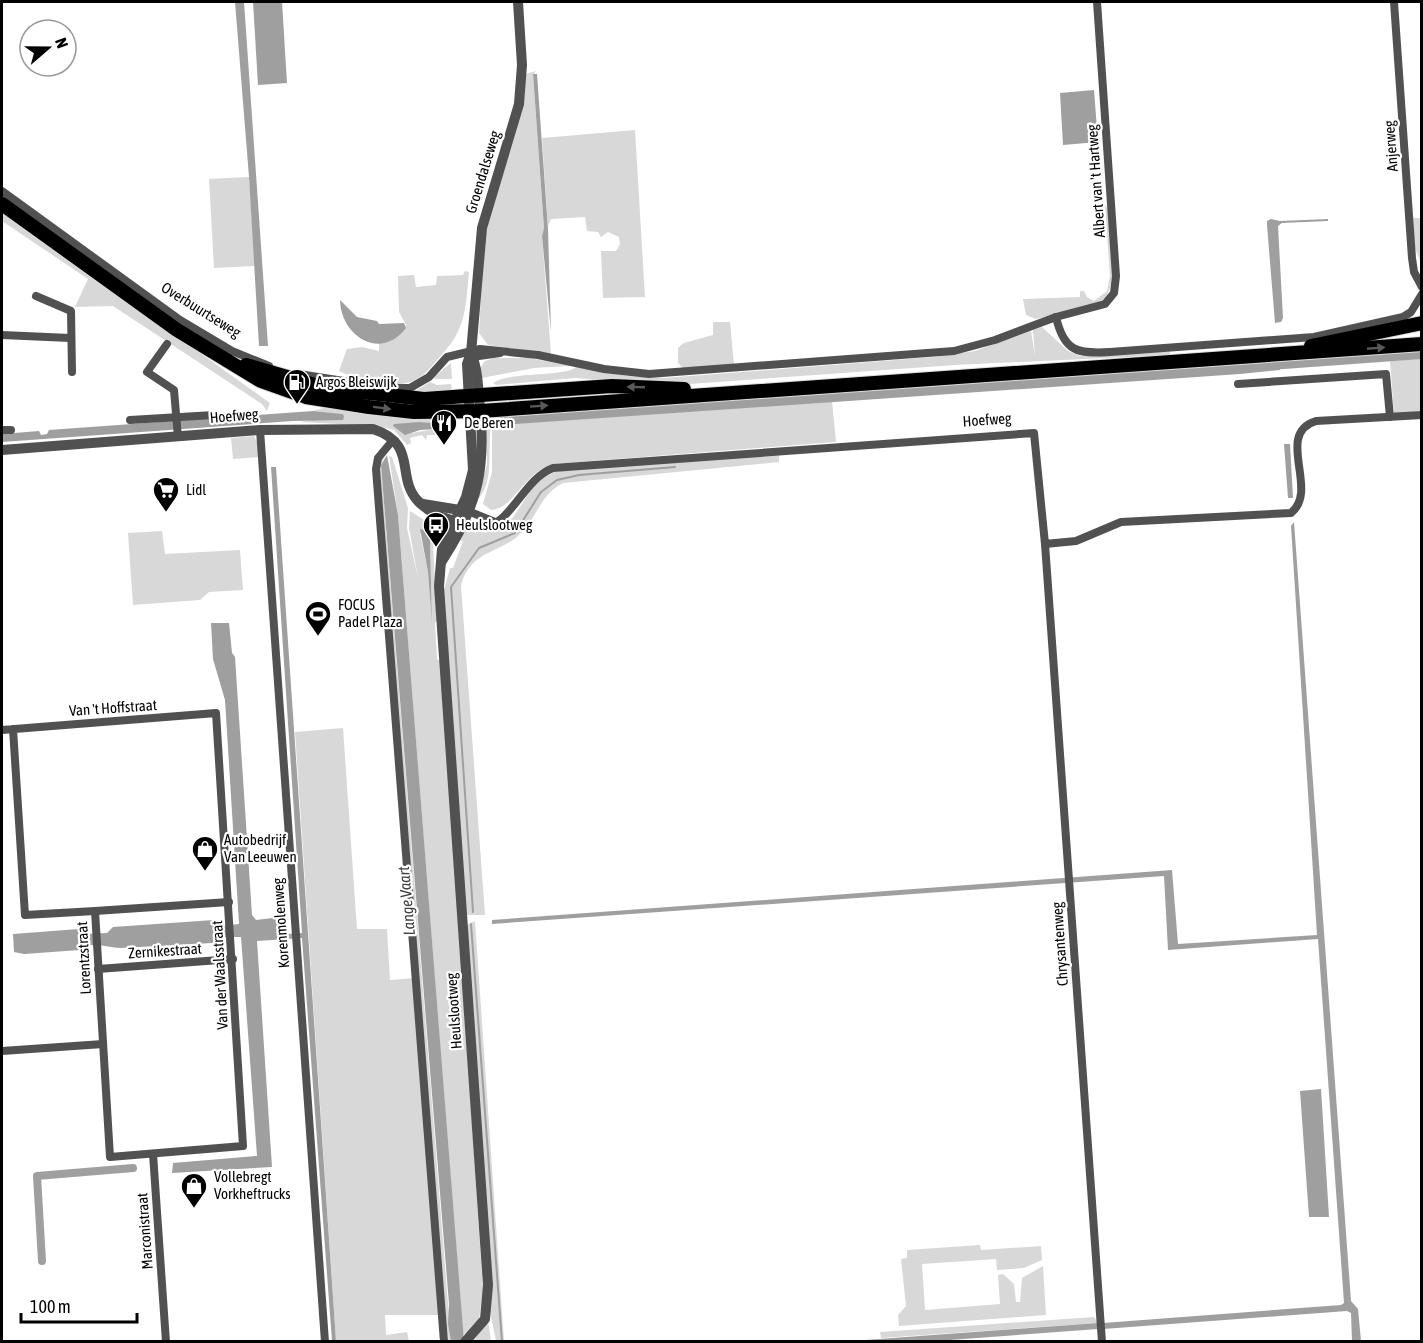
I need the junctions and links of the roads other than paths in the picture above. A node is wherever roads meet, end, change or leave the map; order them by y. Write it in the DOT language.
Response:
graph roads {
  1 [pos="518,2"];
  2 [pos="1097,2"];
  3 [pos="1394,2"];
  4 [pos="2,191"];
  5 [pos="2,204"];
  6 [pos="1421,284"];
  7 [pos="1422,294"];
  8 [pos="36,296"];
  9 [pos="1056,317"];
  10 [pos="1422,323"];
  11 [pos="2,335"];
  12 [pos="70,338"];
  13 [pos="167,344"];
  14 [pos="1422,344"];
  15 [pos="208,349"];
  16 [pos="471,353"];
  17 [pos="72,372"];
  18 [pos="1238,384"];
  19 [pos="474,395"];
  20 [pos="475,411"];
  21 [pos="214,414"];
  22 [pos="1422,415"];
  23 [pos="1390,417"];
  24 [pos="176,419"];
  25 [pos="130,420"];
  26 [pos="260,430"];
  27 [pos="177,434"];
  28 [pos="393,440"];
  29 [pos="2,450"];
  30 [pos="422,504"];
  31 [pos="464,511"];
  32 [pos="458,522"];
  33 [pos="495,522"];
  34 [pos="1045,544"];
  35 [pos="216,713"];
  36 [pos="13,729"];
  37 [pos="2,730"];
  38 [pos="230,902"];
  39 [pos="95,911"];
  40 [pos="233,959"];
  41 [pos="98,969"];
  42 [pos="103,1044"];
  43 [pos="2,1051"];
  44 [pos="153,1154"];
  45 [pos="468,1339"];
  46 [pos="166,1341"];
  47 [pos="325,1341"];
  48 [pos="444,1341"];
  49 [pos="1102,1341"];
  1 -- 16 [label="street, Groendalseweg"];
  2 -- 9 [label="street, Albert van 't Hartweg"];
  3 -- 6 [label="street, Anjerweg"];
  4 -- 16 [label="street, Overbuurtseweg"];
  5 -- 15 [label="main road, Overbuurtseweg"];
  7 -- 9 [label="street"];
  8 -- 12 [label="street"];
  9 -- 16 [label="street"];
  10 -- 19 [label="main road, one-way"];
  11 -- 12 [label="street"];
  12 -- 17 [label="street"];
  13 -- 24 [label="street"];
  20 -- 14 [label="main road, one-way"];
  15 -- 19 [label="main road, Overbuurtseweg"];
  15 -- 20 [label="main road, Overbuurtseweg, one-way"];
  16 -- 19 [label="street, Groendalseweg"];
  18 -- 23 [label="street"];
  19 -- 20 [label="street, Groendalseweg"];
  20 -- 31 [label="street, Heulslootweg"];
  21 -- 24 [label="street, Hoefweg"];
  22 -- 23 [label="street"];
  23 -- 34 [label="street"];
  24 -- 25 [label="street, Hoefweg"];
  24 -- 27 [label="street"];
  26 -- 27 [label="street, Hoefweg"];
  26 -- 28 [label="street, Hoefweg"];
  26 -- 47 [label="street, Korenmolenweg"];
  27 -- 29 [label="street, Hoefweg"];
  28 -- 30 [label="street"];
  28 -- 48 [label="street"];
  30 -- 31 [label="street"];
  30 -- 32 [label="street"];
  31 -- 32 [label="street, Heulslootweg"];
  31 -- 33 [label="street"];
  32 -- 33 [label="street"];
  32 -- 45 [label="street, Heulslootweg"];
  33 -- 34 [label="street, Hoefweg"];
  34 -- 49 [label="street, Chrysantenweg"];
  35 -- 36 [label="street, Van 't Hoffstraat"];
  35 -- 38 [label="street, Van der Waalsstraat"];
  36 -- 37 [label="street"];
  36 -- 39 [label="street, Lorentzstraat"];
  38 -- 39 [label="street"];
  38 -- 40 [label="street, Van der Waalsstraat"];
  39 -- 41 [label="street, Lorentzstraat"];
  40 -- 41 [label="street, Zernikestraat"];
  40 -- 44 [label="street, Van der Waalsstraat"];
  41 -- 42 [label="street, Lorentzstraat"];
  42 -- 43 [label="street"];
  42 -- 44 [label="street, Lorentzstraat"];
  44 -- 46 [label="street, Marconistraat"];
}
